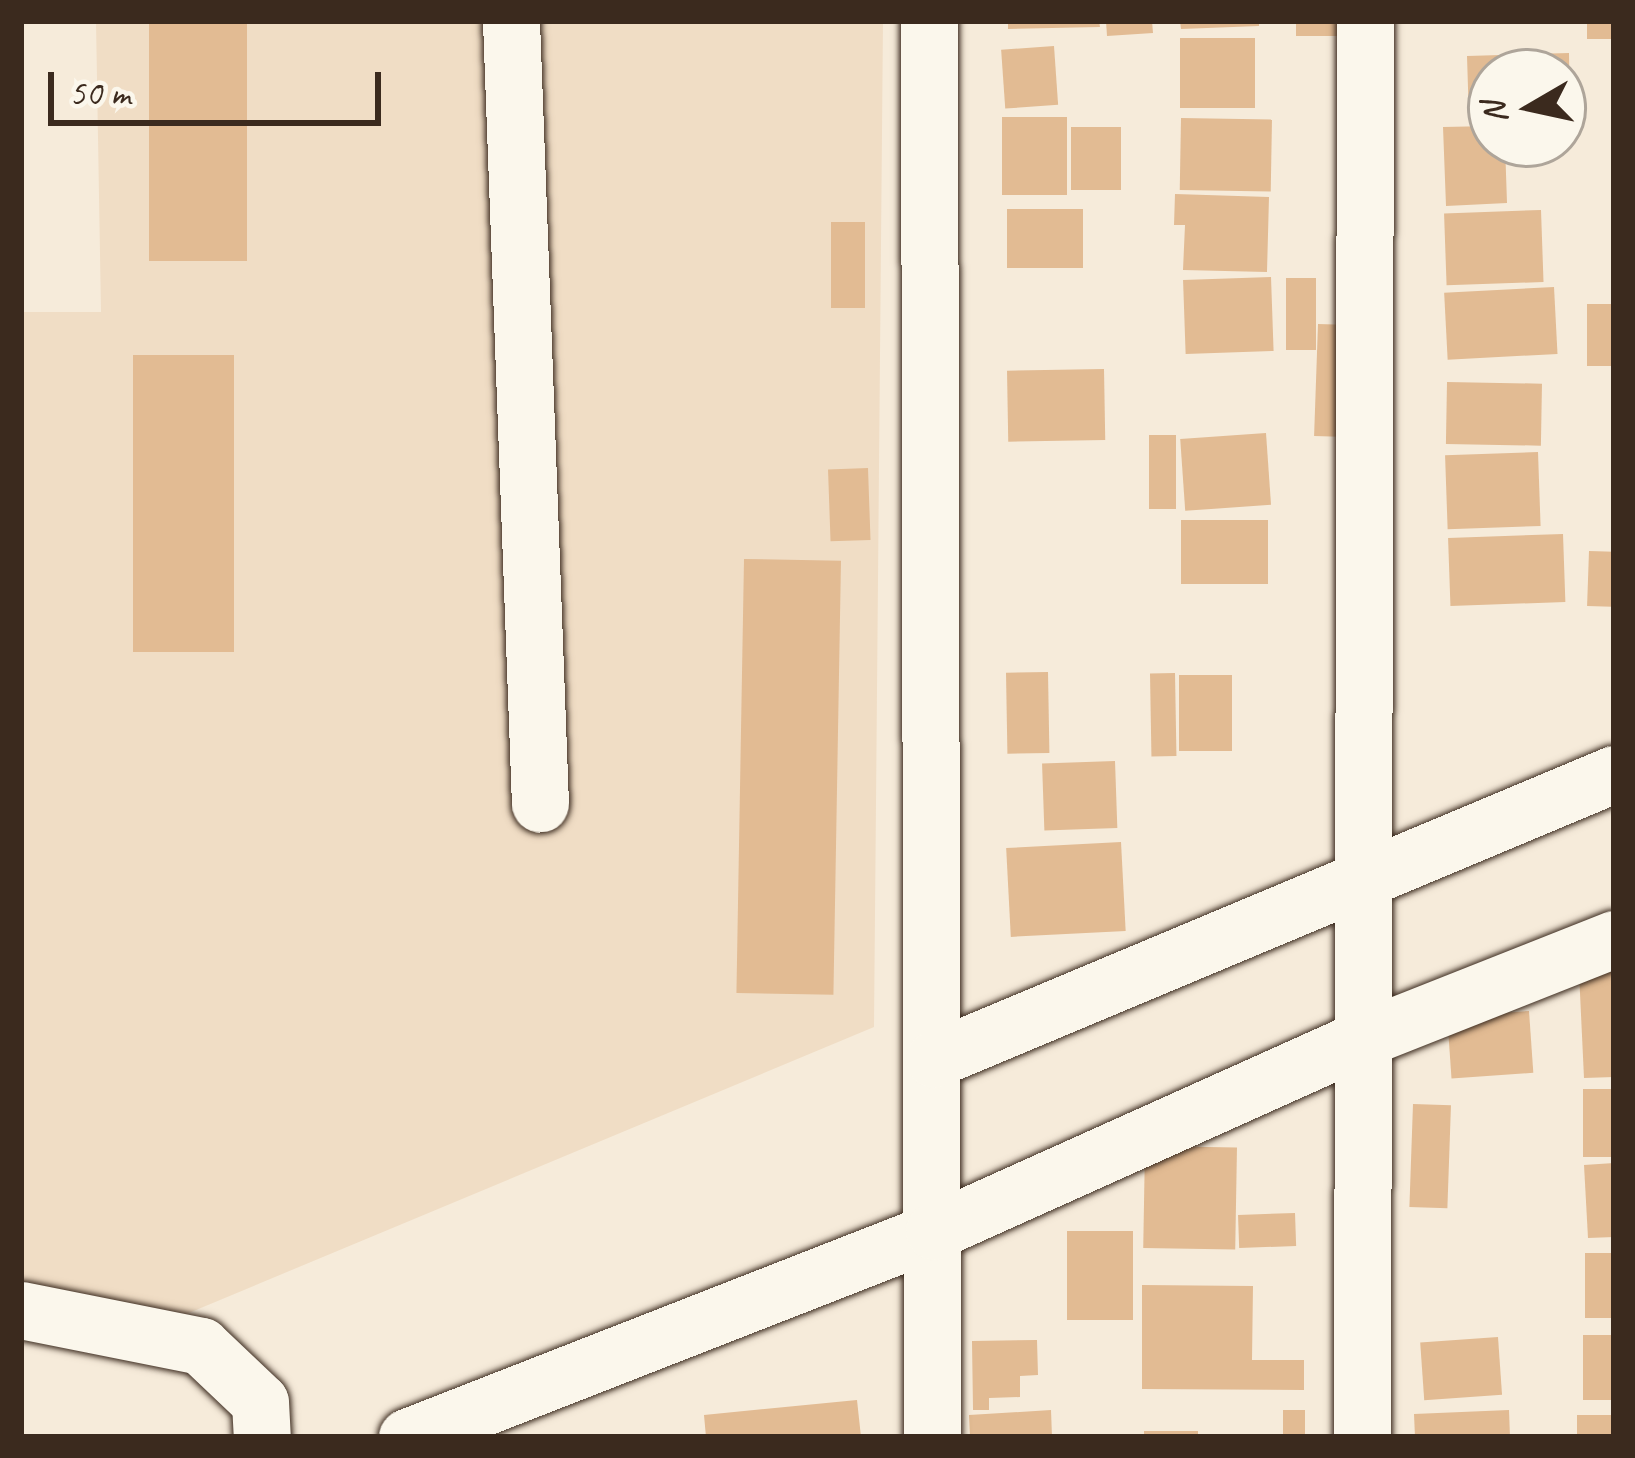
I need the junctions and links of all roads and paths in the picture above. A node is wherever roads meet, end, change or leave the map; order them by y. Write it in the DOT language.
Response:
graph roads {
  1 [pos="511,21"];
  2 [pos="929,21"];
  3 [pos="1365,21"];
  4 [pos="1614,774"];
  5 [pos="540,803"];
  6 [pos="1364,877"];
  7 [pos="1614,939"];
  8 [pos="1364,1038"];
  9 [pos="934,1059"];
  10 [pos="934,1232"];
  11 [pos="21,1310"];
  12 [pos="484,1422"];
  13 [pos="262,1437"];
  14 [pos="407,1437"];
  15 [pos="932,1437"];
  16 [pos="1362,1437"];
  1 -- 5 [label="street"];
  2 -- 9 [label="street"];
  3 -- 6 [label="street"];
  4 -- 6 [label="street"];
  6 -- 8 [label="street"];
  6 -- 9 [label="street"];
  7 -- 8 [label="street"];
  8 -- 10 [label="street"];
  8 -- 16 [label="street"];
  9 -- 10 [label="street"];
  10 -- 12 [label="street"];
  10 -- 15 [label="street"];
  11 -- 13 [label="street"];
  12 -- 14 [label="street"];
}
